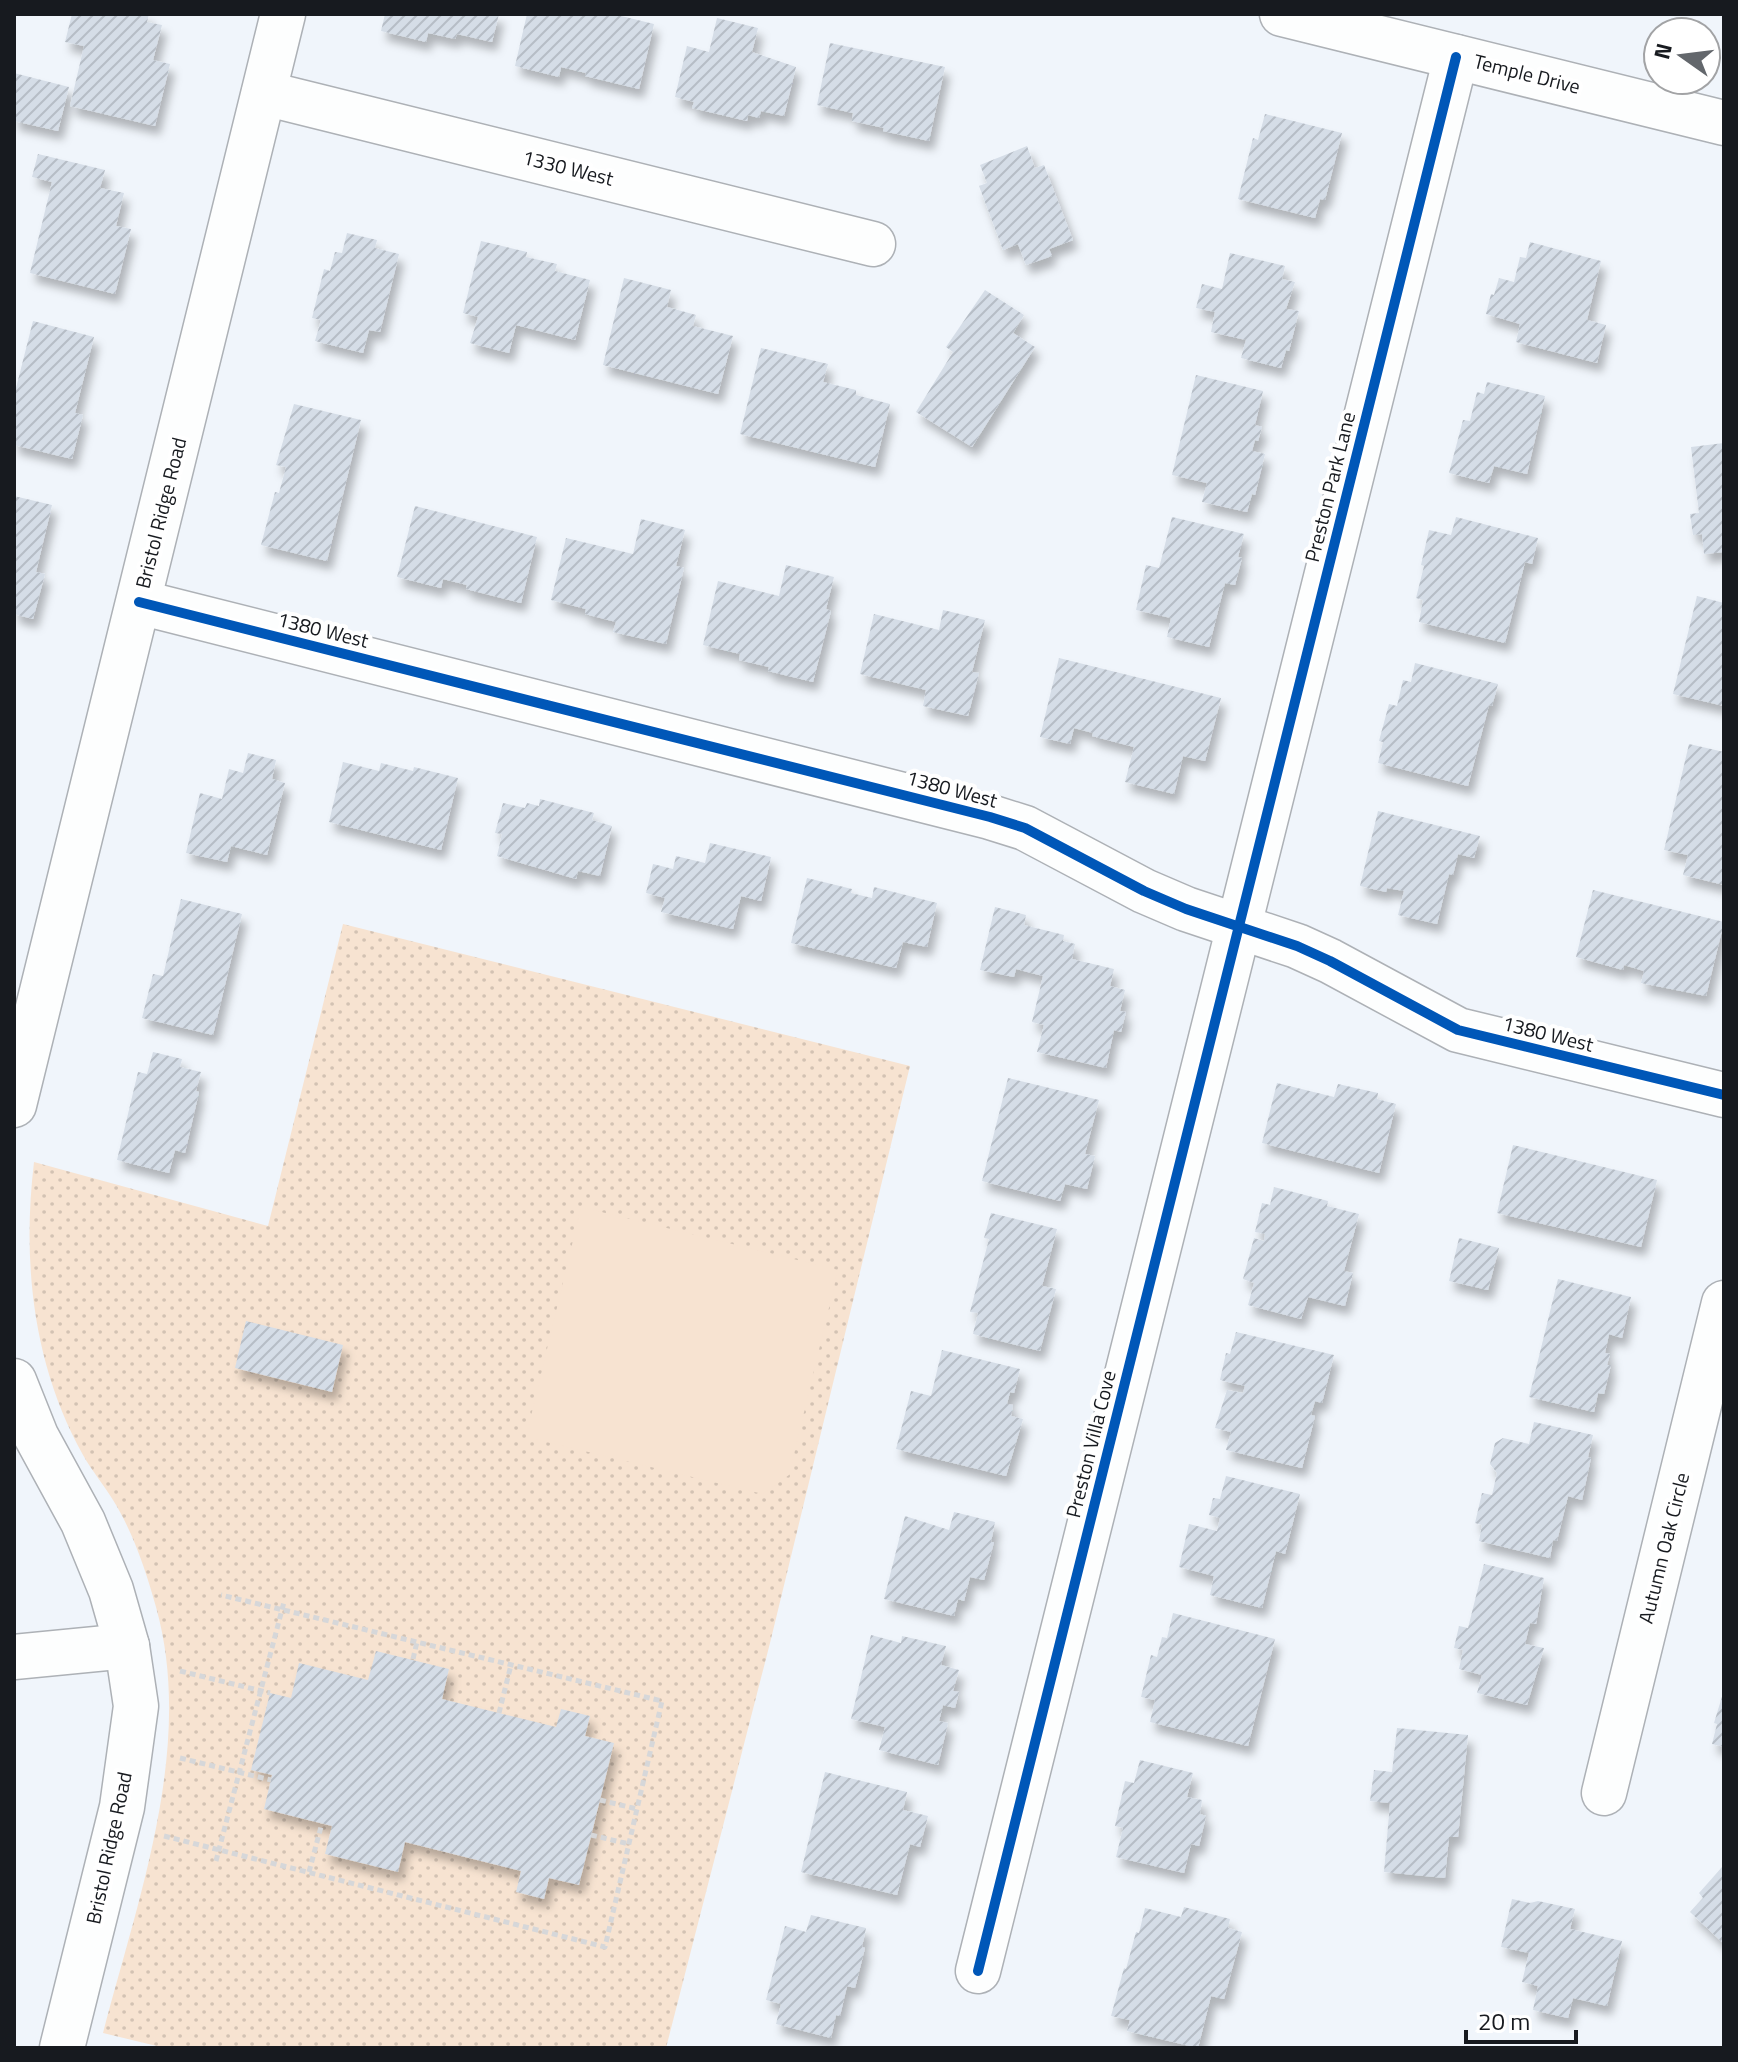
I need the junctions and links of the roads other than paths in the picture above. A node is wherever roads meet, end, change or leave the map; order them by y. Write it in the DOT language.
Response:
graph roads {
  1 [pos="283,14"];
  2 [pos="1282,14"];
  3 [pos="1456,57"];
  4 [pos="264,93"];
  5 [pos="1724,123"];
  6 [pos="873,244"];
  7 [pos="139,602"];
  8 [pos="1239,927"];
  9 [pos="1724,1095"];
  10 [pos="14,1105"];
  11 [pos="1724,1303"];
  12 [pos="14,1381"];
  13 [pos="127,1646"];
  14 [pos="14,1657"];
  15 [pos="1604,1793"];
  16 [pos="978,1971"];
  17 [pos="62,2048"];
  1 -- 4 [label="street, Bristol Ridge Road"];
  2 -- 3 [label="street, Temple Drive"];
  3 -- 5 [label="street, Temple Drive"];
  3 -- 8 [label="street, Preston Park Lane"];
  4 -- 6 [label="street, 1330 West"];
  4 -- 7 [label="street, Bristol Ridge Road"];
  7 -- 8 [label="street, 1380 West"];
  7 -- 10 [label="street, Bristol Ridge Road"];
  8 -- 9 [label="street, 1380 West"];
  8 -- 16 [label="street, Preston Villa Cove"];
  11 -- 15 [label="street, Autumn Oak Circle"];
  12 -- 13 [label="street, Bristol Ridge Road"];
  13 -- 14 [label="street"];
  13 -- 17 [label="street, Bristol Ridge Road"];
}
